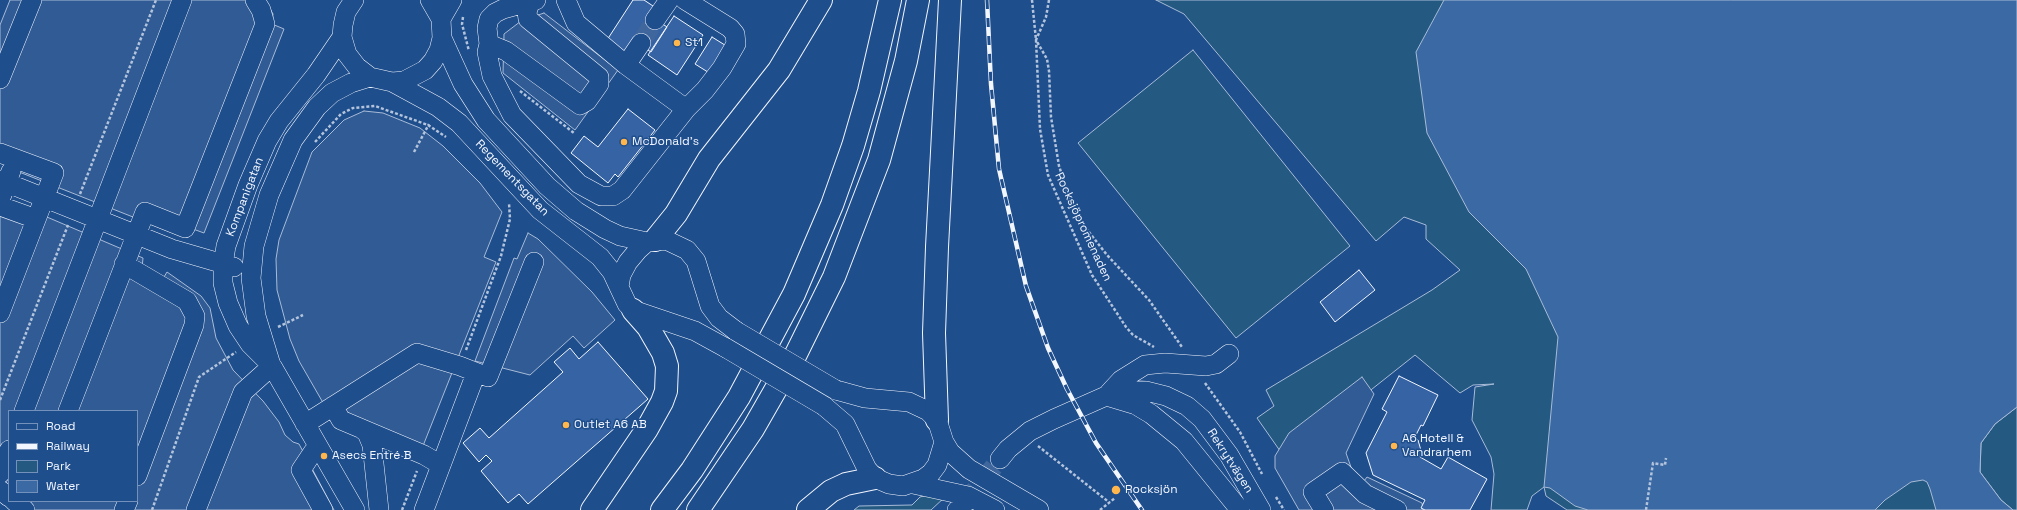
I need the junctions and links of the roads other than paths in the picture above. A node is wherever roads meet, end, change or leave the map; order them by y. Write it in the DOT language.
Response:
graph roads {
  1 [pos="32,0"];
  2 [pos="182,0"];
  3 [pos="255,0"];
  4 [pos="334,0"];
  5 [pos="354,0"];
  6 [pos="430,0"];
  7 [pos="452,0"];
  8 [pos="566,0"];
  9 [pos="669,0"];
  10 [pos="685,0"];
  11 [pos="821,0"];
  12 [pos="890,0"];
  13 [pos="918,0"];
  14 [pos="950,0"];
  15 [pos="533,1"];
  16 [pos="441,19"];
  17 [pos="655,20"];
  18 [pos="343,31"];
  19 [pos="442,38"];
  20 [pos="641,43"];
  21 [pos="489,44"];
  22 [pos="626,65"];
  23 [pos="370,77"];
  24 [pos="0,79"];
  25 [pos="392,82"];
  26 [pos="686,109"];
  27 [pos="8,156"];
  28 [pos="3,181"];
  29 [pos="45,196"];
  30 [pos="0,200"];
  31 [pos="0,206"];
  32 [pos="36,219"];
  33 [pos="97,219"];
  34 [pos="136,234"];
  35 [pos="651,241"];
  36 [pos="534,262"];
  37 [pos="124,264"];
  38 [pos="223,265"];
  39 [pos="251,268"];
  40 [pos="619,287"];
  41 [pos="633,310"];
  42 [pos="0,313"];
  43 [pos="1229,354"];
  44 [pos="272,366"];
  45 [pos="468,369"];
  46 [pos="1106,396"];
  47 [pos="333,406"];
  48 [pos="24,410"];
  49 [pos="68,410"];
  50 [pos="937,420"];
  51 [pos="305,424"];
  52 [pos="362,429"];
  53 [pos="944,442"];
  54 [pos="319,448"];
  55 [pos="8,453"];
  56 [pos="1000,459"];
  57 [pos="441,465"];
  58 [pos="138,473"];
  59 [pos="0,474"];
  60 [pos="876,478"];
  61 [pos="913,484"];
  62 [pos="0,490"];
  63 [pos="8,496"];
  64 [pos="15,502"];
  65 [pos="25,510"];
  66 [pos="196,510"];
  67 [pos="323,510"];
  68 [pos="355,510"];
  69 [pos="379,510"];
  70 [pos="424,510"];
  71 [pos="592,510"];
  72 [pos="662,510"];
  73 [pos="698,510"];
  74 [pos="808,510"];
  75 [pos="995,510"];
  76 [pos="1039,510"];
  77 [pos="1240,510"];
  78 [pos="1261,510"];
  79 [pos="1324,510"];
  80 [pos="1396,510"];
  1 -- 24 [label="street"];
  2 -- 33 [label="street"];
  3 -- 34 [label="street"];
  4 -- 18 [label="street"];
  5 -- 18 [label="street, Kompanigatan"];
  6 -- 16 [label="street"];
  7 -- 16 [label="street"];
  8 -- 22 [label="street"];
  9 -- 17 [label="street"];
  10 -- 26 [label="street"];
  11 -- 35 [label="highway"];
  12 -- 72 [label="highway"];
  13 -- 73 [label="highway"];
  14 -- 50 [label="highway"];
  15 -- 21 [label="street"];
  15 -- 21 [label="street"];
  16 -- 19 [label="street"];
  18 -- 23 [label="street"];
  18 -- 38 [label="street, Kompanigatan"];
  19 -- 25 [label="street"];
  19 -- 35 [label="street, Regementsgatan"];
  20 -- 22 [label="street"];
  21 -- 26 [label="street"];
  22 -- 26 [label="street"];
  23 -- 25 [label="street"];
  23 -- 39 [label="street, Kompanigatan"];
  25 -- 40 [label="street, Regementsgatan"];
  27 -- 28 [label="street"];
  27 -- 29 [label="street"];
  28 -- 29 [label="street"];
  28 -- 30 [label="street"];
  29 -- 32 [label="street"];
  29 -- 33 [label="street"];
  31 -- 32 [label="street"];
  32 -- 42 [label="street"];
  33 -- 34 [label="street"];
  33 -- 48 [label="street"];
  34 -- 37 [label="street"];
  34 -- 38 [label="street"];
  35 -- 40 [label="street"];
  35 -- 50 [label="street, Regementsgatan, bridge"];
  36 -- 45 [label="street"];
  37 -- 49 [label="street"];
  37 -- 58 [label="street"];
  38 -- 39 [label="street"];
  38 -- 44 [label="street, Kompanigatan"];
  39 -- 44 [label="street, Kompanigatan"];
  40 -- 41 [label="street, Regementsgatan"];
  41 -- 60 [label="street, bridge"];
  41 -- 71 [label="highway"];
  43 -- 46 [label="street"];
  44 -- 51 [label="street, Kompanigatan"];
  44 -- 66 [label="street"];
  45 -- 47 [label="street"];
  45 -- 57 [label="street"];
  46 -- 56 [label="street, Rekrytvägen"];
  46 -- 77 [label="street, Rekrytvägen"];
  46 -- 78 [label="street, Rekrytvägen"];
  47 -- 51 [label="street"];
  47 -- 52 [label="street"];
  50 -- 53 [label="street"];
  51 -- 54 [label="street, Kompanigatan"];
  52 -- 57 [label="street"];
  52 -- 69 [label="street"];
  53 -- 61 [label="street"];
  53 -- 76 [label="street"];
  54 -- 67 [label="street"];
  54 -- 68 [label="street, Kompanigatan"];
  55 -- 59 [label="street"];
  57 -- 70 [label="street"];
  60 -- 61 [label="street"];
  60 -- 74 [label="highway"];
  61 -- 75 [label="street"];
  62 -- 63 [label="street"];
  64 -- 65 [label="street"];
  79 -- 80 [label="street"];
}
